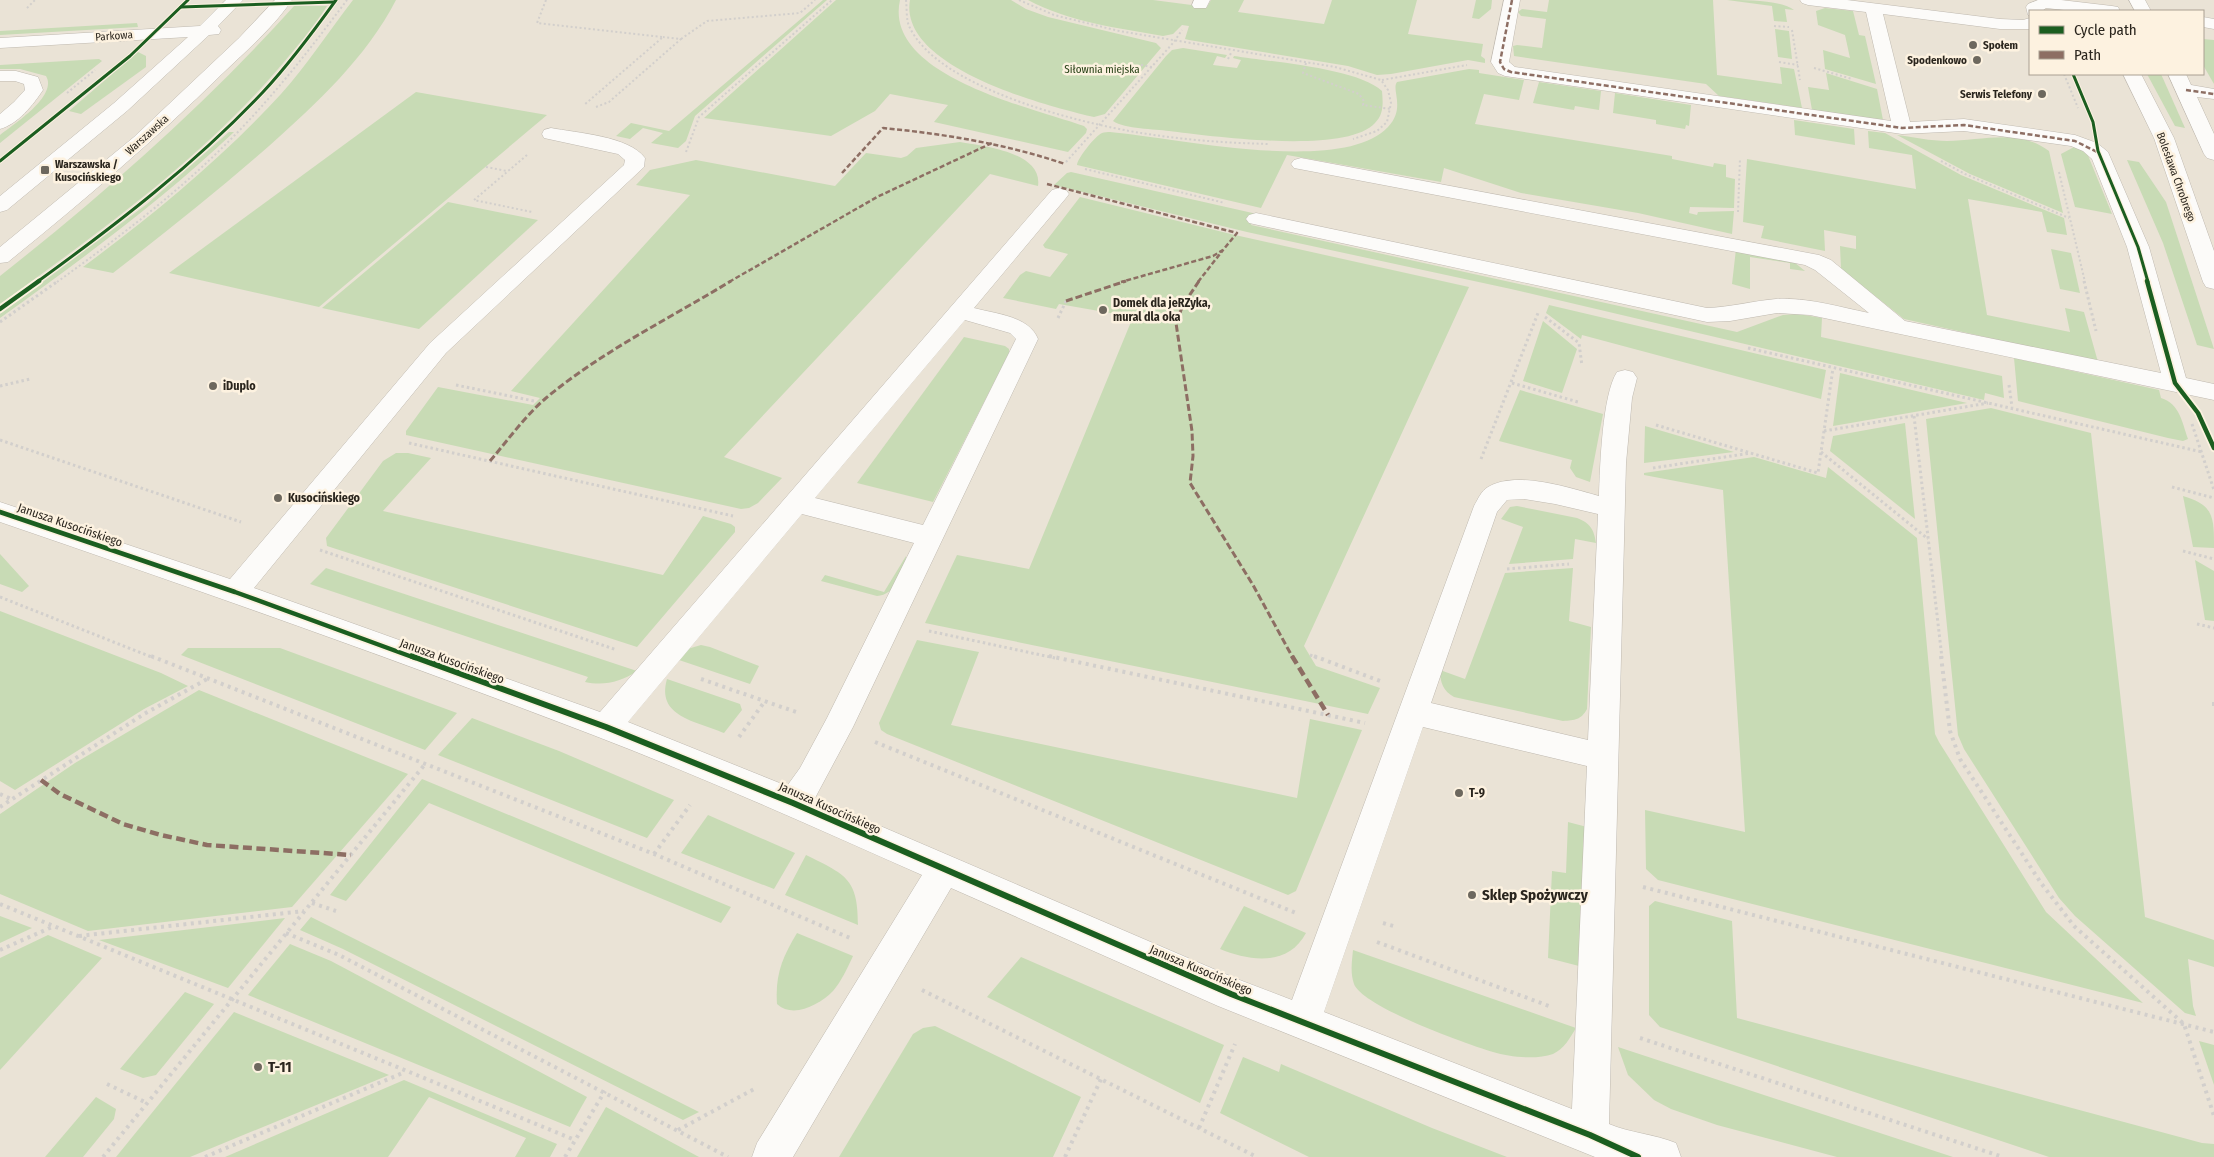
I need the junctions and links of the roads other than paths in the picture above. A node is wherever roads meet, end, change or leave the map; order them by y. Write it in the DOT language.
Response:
graph roads {
  1 [pos="235,0"];
  2 [pos="284,0"];
  3 [pos="1512,0"];
  4 [pos="1808,0"];
  5 [pos="2038,5"];
  6 [pos="2092,7"];
  7 [pos="1873,8"];
  8 [pos="2107,10"];
  9 [pos="2029,24"];
  10 [pos="257,29"];
  11 [pos="205,30"];
  12 [pos="153,33"];
  13 [pos="0,43"];
  14 [pos="163,69"];
  15 [pos="2132,75"];
  16 [pos="2178,75"];
  17 [pos="0,76"];
  18 [pos="2186,90"];
  19 [pos="2214,94"];
  20 [pos="0,123"];
  21 [pos="1894,127"];
  22 [pos="551,134"];
  23 [pos="2214,154"];
  24 [pos="1301,164"];
  25 [pos="1059,194"];
  26 [pos="0,206"];
  27 [pos="1256,219"];
  28 [pos="0,257"];
  29 [pos="2214,282"];
  30 [pos="959,311"];
  31 [pos="1900,326"];
  32 [pos="1625,378"];
  33 [pos="2176,383"];
  34 [pos="2214,392"];
  35 [pos="797,503"];
  36 [pos="1611,508"];
  37 [pos="0,512"];
  38 [pos="930,537"];
  39 [pos="235,592"];
  40 [pos="1414,712"];
  41 [pos="606,727"];
  42 [pos="1604,757"];
  43 [pos="794,803"];
  44 [pos="944,870"];
  45 [pos="1302,1023"];
  46 [pos="1614,1146"];
  47 [pos="771,1157"];
  48 [pos="1662,1157"];
  1 -- 11 [label="street"];
  2 -- 10 [label="street, Warszawska"];
  3 -- 21 [label="street"];
  4 -- 7 [label="street"];
  5 -- 6 [label="street"];
  6 -- 8 [label="street"];
  7 -- 9 [label="street"];
  7 -- 21 [label="street"];
  10 -- 11 [label="street, Parkowa"];
  10 -- 28 [label="street, Warszawska"];
  11 -- 12 [label="street, Parkowa"];
  11 -- 14 [label="street"];
  12 -- 13 [label="street, Parkowa"];
  12 -- 14 [label="street"];
  14 -- 26 [label="street"];
  15 -- 29 [label="street, Bolesława Chrobrego"];
  16 -- 18 [label="street"];
  17 -- 20 [label="street"];
  18 -- 19 [label="street"];
  18 -- 23 [label="street"];
  21 -- 33 [label="street"];
  22 -- 39 [label="street"];
  24 -- 31 [label="street"];
  25 -- 30 [label="street"];
  27 -- 31 [label="street"];
  30 -- 35 [label="street"];
  30 -- 38 [label="street"];
  31 -- 33 [label="street"];
  32 -- 36 [label="street"];
  33 -- 34 [label="street"];
  35 -- 38 [label="street"];
  35 -- 41 [label="street"];
  36 -- 40 [label="street"];
  36 -- 42 [label="street"];
  37 -- 39 [label="street, Janusza Kusocińskiego"];
  38 -- 43 [label="street"];
  39 -- 41 [label="street, Janusza Kusocińskiego"];
  40 -- 42 [label="street"];
  40 -- 45 [label="street"];
  41 -- 43 [label="street, Janusza Kusocińskiego"];
  42 -- 46 [label="street"];
  43 -- 44 [label="street, Janusza Kusocińskiego"];
  44 -- 45 [label="street, Janusza Kusocińskiego"];
  44 -- 47 [label="street"];
  45 -- 46 [label="street, Janusza Kusocińskiego"];
  46 -- 48 [label="street, Janusza Kusocińskiego"];
}
